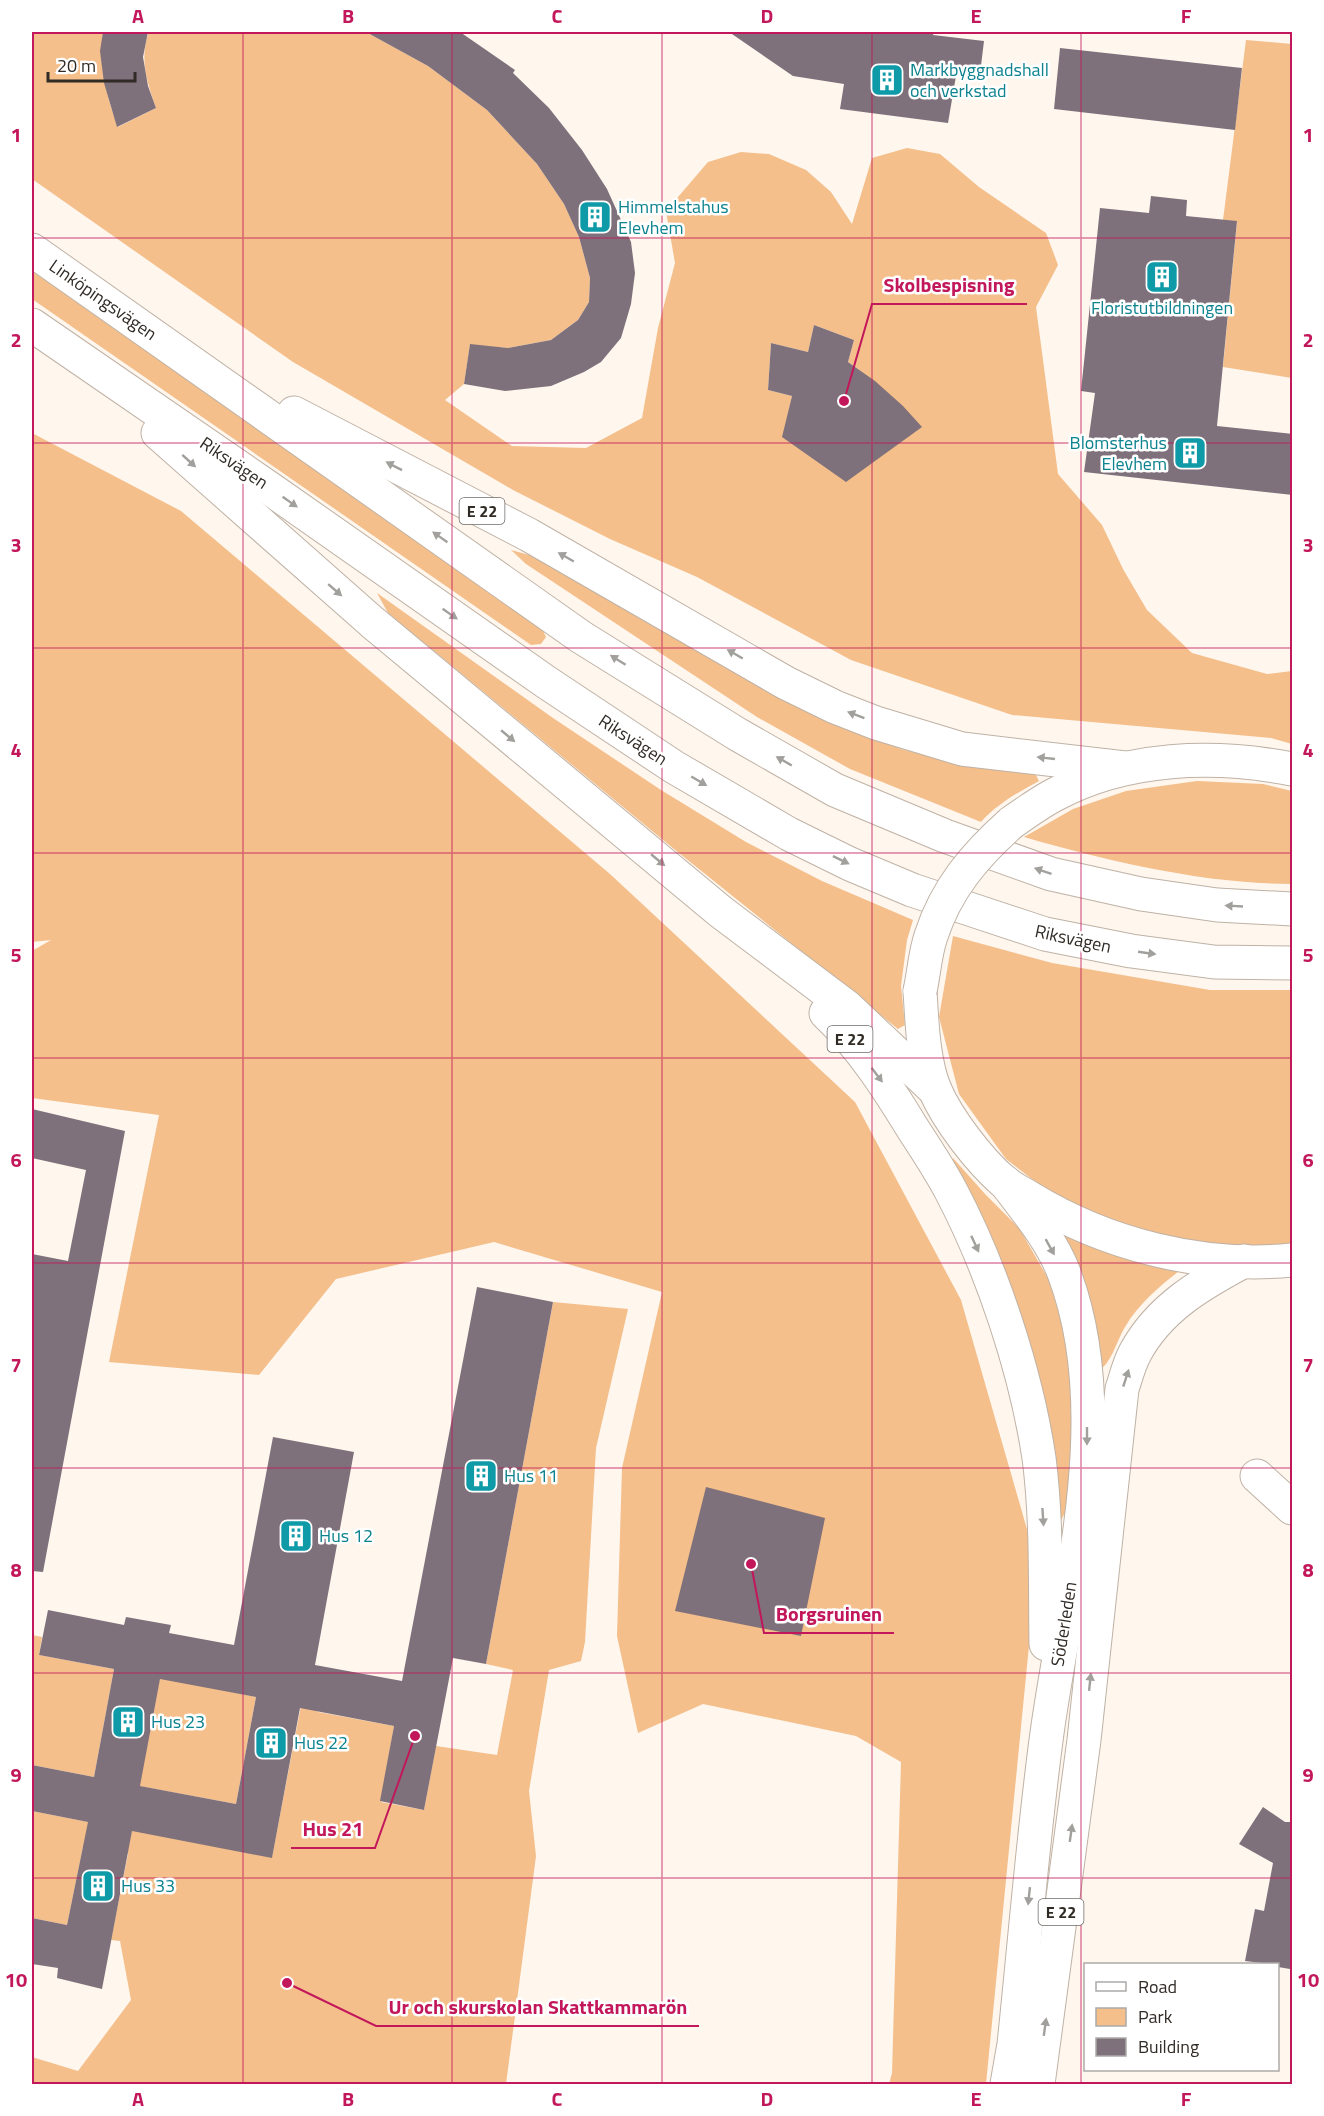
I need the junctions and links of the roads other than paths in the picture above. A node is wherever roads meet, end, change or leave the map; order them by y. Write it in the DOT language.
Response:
graph roads {
  1 [pos="32,250"];
  2 [pos="41,332"];
  3 [pos="174,349"];
  4 [pos="1125,768"];
  5 [pos="1293,769"];
  6 [pos="1293,909"];
  7 [pos="721,912"];
  8 [pos="1293,963"];
  9 [pos="935,1090"];
  10 [pos="1005,1182"];
  11 [pos="1292,1260"];
  12 [pos="1244,1261"];
  13 [pos="1257,1476"];
  14 [pos="1293,1508"];
  15 [pos="1047,1734"];
  16 [pos="1007,2085"];
  17 [pos="1038,2085"];
  1 -- 3 [label="main road, Linköpingsvägen / E 22"];
  2 -- 7 [label="main road, E 22, one-way"];
  2 -- 8 [label="main road, Riksvägen, one-way"];
  4 -- 3 [label="main road, E 22, one-way"];
  6 -- 3 [label="main road, one-way"];
  4 -- 5 [label="main road, E 22"];
  4 -- 9 [label="main road, bridge"];
  7 -- 9 [label="main road"];
  7 -- 15 [label="main road, E 22, one-way"];
  9 -- 10 [label="main road"];
  10 -- 12 [label="main road"];
  10 -- 15 [label="main road, Söderleden, one-way"];
  11 -- 12 [label="main road, E 22"];
  17 -- 12 [label="main road, Söderleden / E 22, one-way"];
  13 -- 14 [label="main road"];
  15 -- 16 [label="main road, Söderleden / E 22, one-way"];
}
